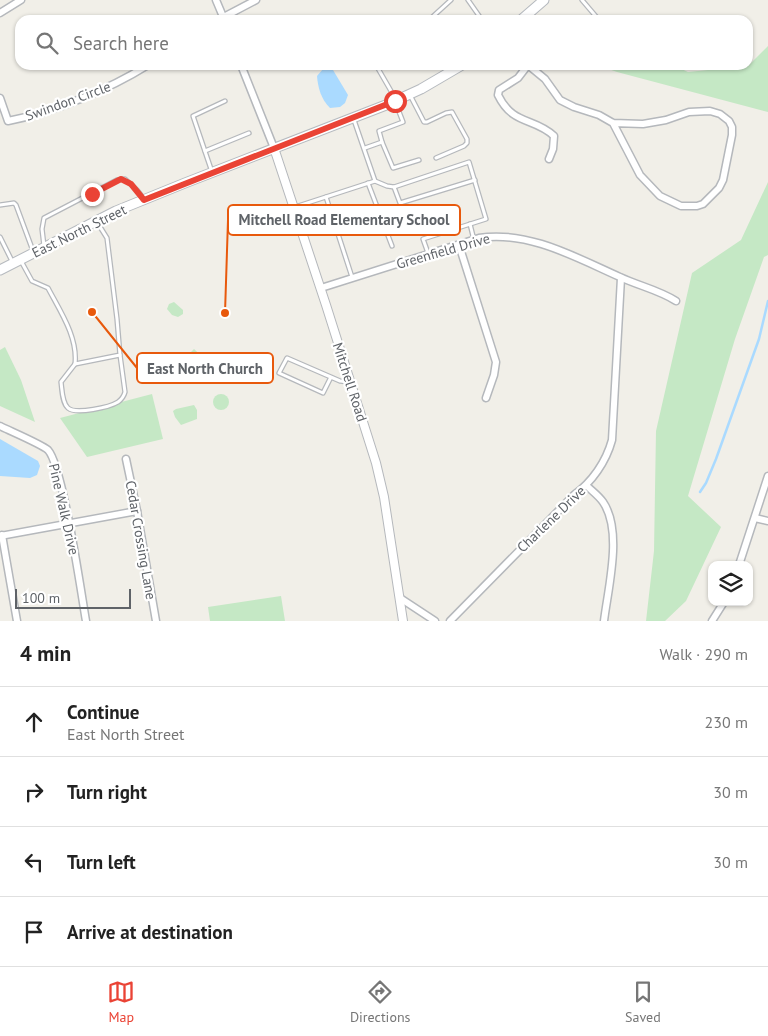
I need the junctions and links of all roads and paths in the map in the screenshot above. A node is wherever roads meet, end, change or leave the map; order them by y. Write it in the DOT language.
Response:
graph roads {
  1 [pos="20,0"];
  2 [pos="216,0"];
  3 [pos="256,0"];
  4 [pos="451,0"];
  5 [pos="468,0"];
  6 [pos="544,0"];
  7 [pos="582,0"];
  8 [pos="0,13"];
  9 [pos="221,15"];
  10 [pos="229,15"];
  11 [pos="434,15"];
  12 [pos="478,15"];
  13 [pos="527,15"];
  14 [pos="595,15"];
  15 [pos="139,70"];
  16 [pos="243,70"];
  17 [pos="379,70"];
  18 [pos="451,70"];
  19 [pos="524,70"];
  20 [pos="534,70"];
  21 [pos="410,94"];
  22 [pos="0,98"];
  23 [pos="225,101"];
  24 [pos="395,101"];
  25 [pos="353,118"];
  26 [pos="613,123"];
  27 [pos="249,133"];
  28 [pos="382,142"];
  29 [pos="274,148"];
  30 [pos="365,148"];
  31 [pos="205,151"];
  32 [pos="436,158"];
  33 [pos="549,159"];
  34 [pos="420,160"];
  35 [pos="212,172"];
  36 [pos="475,180"];
  37 [pos="375,181"];
  38 [pos="368,183"];
  39 [pos="394,186"];
  40 [pos="326,197"];
  41 [pos="144,200"];
  42 [pos="0,205"];
  43 [pos="295,207"];
  44 [pos="97,221"];
  45 [pos="470,224"];
  46 [pos="0,236"];
  47 [pos="474,240"];
  48 [pos="458,244"];
  49 [pos="392,246"];
  50 [pos="44,248"];
  51 [pos="34,253"];
  52 [pos="428,253"];
  53 [pos="17,262"];
  54 [pos="0,270"];
  55 [pos="353,278"];
  56 [pos="621,278"];
  57 [pos="321,288"];
  58 [pos="676,301"];
  59 [pos="120,356"];
  60 [pos="75,364"];
  61 [pos="330,377"];
  62 [pos="350,382"];
  63 [pos="486,398"];
  64 [pos="0,426"];
  65 [pos="126,459"];
  66 [pos="768,476"];
  67 [pos="587,486"];
  68 [pos="137,511"];
  69 [pos="755,518"];
  70 [pos="768,521"];
  71 [pos="69,524"];
  72 [pos="1,536"];
  73 [pos="740,561"];
  74 [pos="400,598"];
  75 [pos="721,606"];
  76 [pos="17,621"];
  77 [pos="86,621"];
  78 [pos="156,621"];
  79 [pos="403,621"];
  80 [pos="435,621"];
  81 [pos="450,621"];
  82 [pos="604,621"];
  83 [pos="712,621"];
  1 -- 8 [label="street"];
  2 -- 9 [label="street"];
  3 -- 10 [label="street"];
  4 -- 11 [label="lane"];
  5 -- 12 [label="lane"];
  6 -- 13 [label="main road"];
  7 -- 14 [label="lane"];
  15 -- 22 [label="street, Swindon Circle"];
  16 -- 29 [label="street"];
  17 -- 24 [label="lane"];
  18 -- 21 [label="main road, East North Street"];
  19 -- 33 [label="street"];
  20 -- 26 [label="street"];
  21 -- 24 [label="main road, East North Street"];
  21 -- 32 [label="lane"];
  23 -- 31 [label="lane"];
  24 -- 25 [label="main road, East North Street"];
  24 -- 28 [label="lane"];
  25 -- 29 [label="main road, East North Street"];
  25 -- 30 [label="lane"];
  26 -- 26 [label="street"];
  27 -- 31 [label="lane"];
  28 -- 30 [label="lane"];
  28 -- 34 [label="lane"];
  29 -- 35 [label="main road, East North Street"];
  29 -- 43 [label="street, Mitchell Road"];
  30 -- 37 [label="lane"];
  31 -- 35 [label="lane"];
  35 -- 41 [label="main road, East North Street"];
  36 -- 39 [label="lane"];
  36 -- 39 [label="lane"];
  36 -- 45 [label="lane"];
  37 -- 38 [label="lane"];
  37 -- 39 [label="lane"];
  38 -- 40 [label="lane"];
  38 -- 49 [label="lane"];
  40 -- 43 [label="lane"];
  40 -- 55 [label="lane"];
  41 -- 44 [label="main road, East North Street"];
  41 -- 50 [label="lane"];
  42 -- 51 [label="lane"];
  43 -- 57 [label="street, Mitchell Road"];
  44 -- 50 [label="main road, East North Street"];
  44 -- 59 [label="lane"];
  45 -- 47 [label="lane"];
  45 -- 52 [label="lane"];
  46 -- 53 [label="lane"];
  47 -- 48 [label="street, Greenfield Drive"];
  47 -- 56 [label="street, Greenfield Drive"];
  48 -- 52 [label="street, Greenfield Drive"];
  48 -- 63 [label="street"];
  50 -- 51 [label="main road, East North Street"];
  51 -- 53 [label="main road, East North Street"];
  52 -- 55 [label="street, Greenfield Drive"];
  53 -- 54 [label="main road, East North Street"];
  53 -- 60 [label="lane"];
  55 -- 57 [label="street, Greenfield Drive"];
  56 -- 58 [label="street, Greenfield Drive"];
  56 -- 67 [label="street, Charlene Drive"];
  57 -- 62 [label="street, Mitchell Road"];
  59 -- 60 [label="lane"];
  59 -- 60 [label="lane"];
  61 -- 61 [label="lane"];
  61 -- 62 [label="lane"];
  62 -- 74 [label="street, Mitchell Road"];
  64 -- 71 [label="street, Pine Walk Drive"];
  65 -- 68 [label="street, Cedar Crossing Lane"];
  66 -- 69 [label="street"];
  67 -- 81 [label="street, Charlene Drive"];
  67 -- 82 [label="street"];
  68 -- 71 [label="street"];
  68 -- 78 [label="street, Cedar Crossing Lane"];
  69 -- 70 [label="street"];
  69 -- 73 [label="street"];
  71 -- 72 [label="street"];
  71 -- 77 [label="street, Pine Walk Drive"];
  72 -- 76 [label="street"];
  74 -- 79 [label="street, Mitchell Road"];
  74 -- 80 [label="street"];
  75 -- 83 [label="street"];
}
